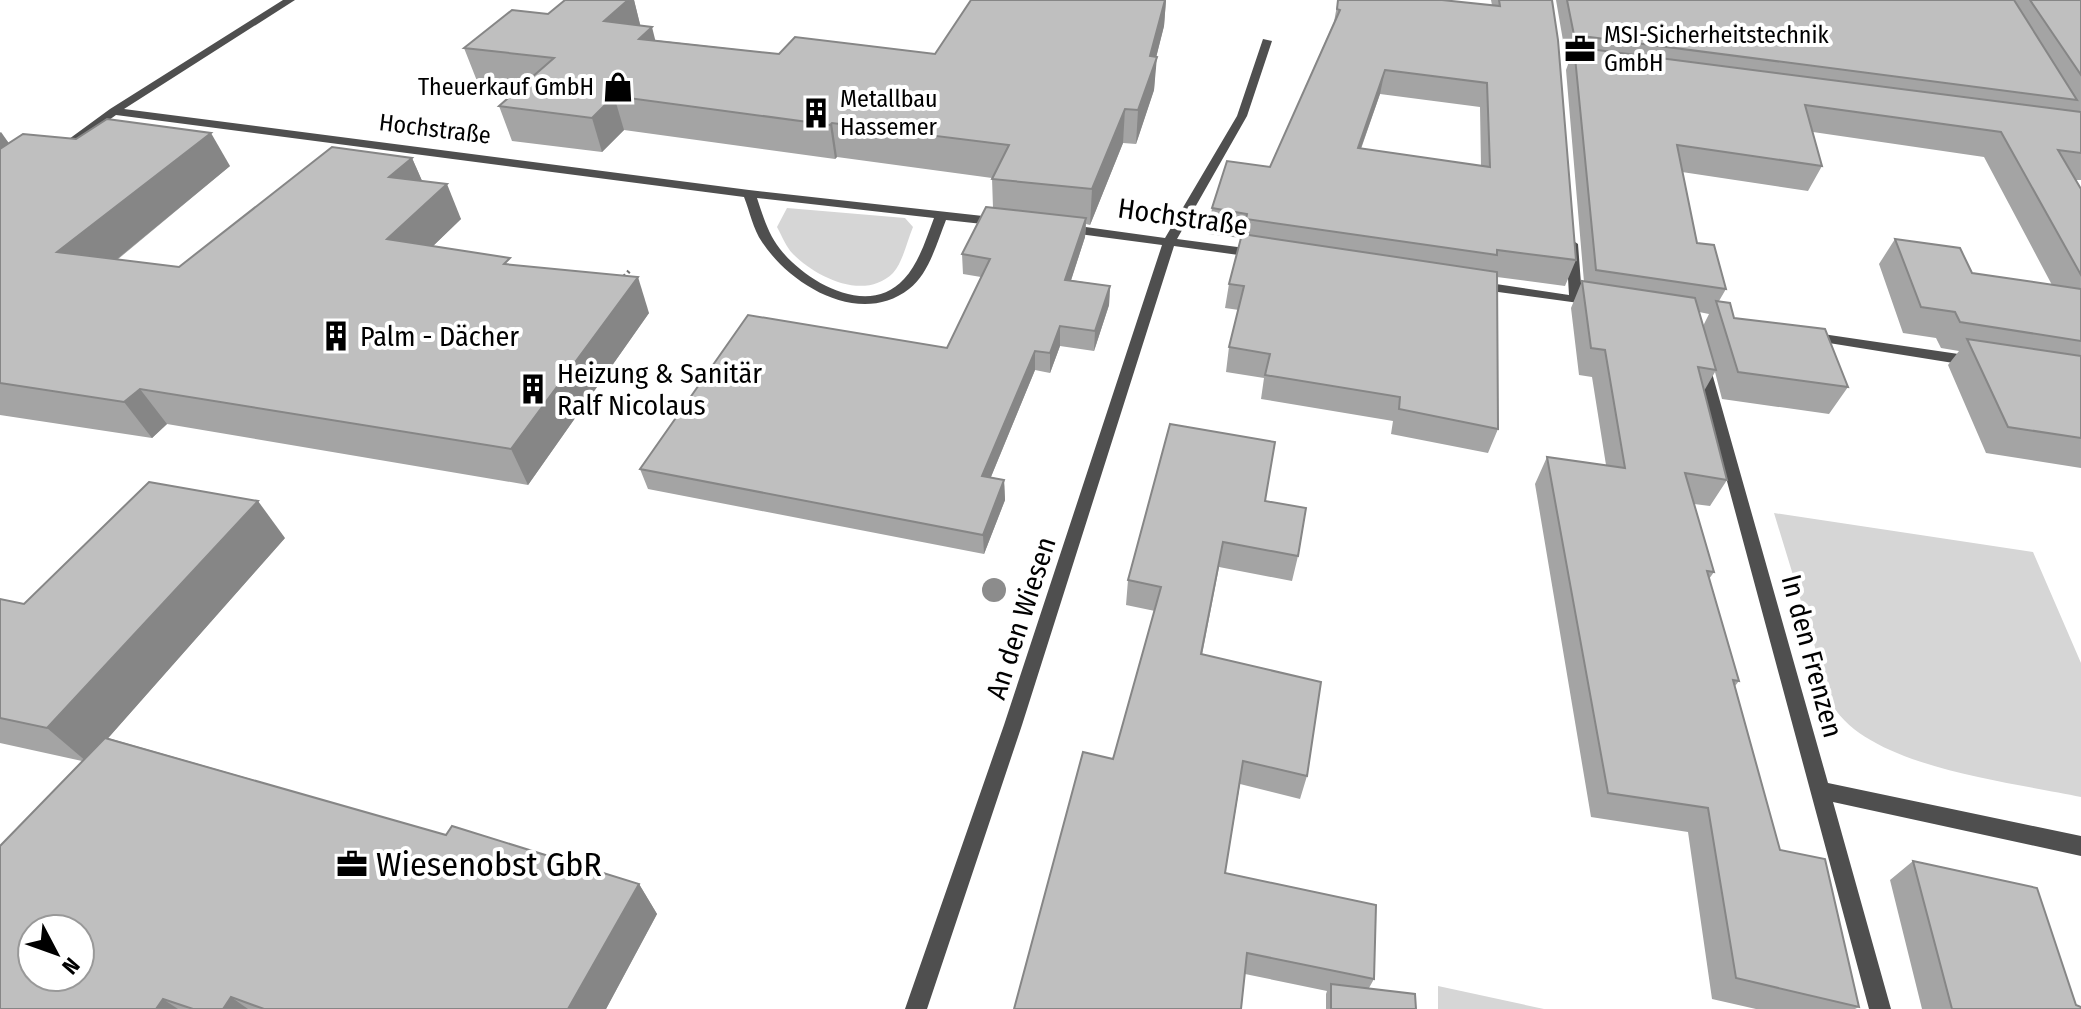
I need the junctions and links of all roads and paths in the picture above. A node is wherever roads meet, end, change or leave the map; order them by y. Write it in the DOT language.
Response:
graph roads {
  1 [pos="290,0"];
  2 [pos="1267,41"];
  3 [pos="114,111"];
  4 [pos="46,161"];
  5 [pos="749,194"];
  6 [pos="941,217"];
  7 [pos="1009,223"];
  8 [pos="1055,227"];
  9 [pos="1572,238"];
  10 [pos="1170,240"];
  11 [pos="1279,256"];
  12 [pos="631,269"];
  13 [pos="1466,284"];
  14 [pos="613,288"];
  15 [pos="1576,300"];
  16 [pos="1604,305"];
  17 [pos="1800,335"];
  18 [pos="1698,347"];
  19 [pos="1987,363"];
  20 [pos="1820,790"];
  21 [pos="2081,846"];
  22 [pos="916,1009"];
  23 [pos="1880,1009"];
  1 -- 3 [label="street"];
  2 -- 10 [label="street, An den Wiesen"];
  3 -- 4 [label="street"];
  3 -- 5 [label="street, Hochstraße"];
  5 -- 6 [label="street, Hochstraße"];
  5 -- 6 [label="street"];
  6 -- 7 [label="street, Hochstraße"];
  8 -- 10 [label="street, Hochstraße"];
  9 -- 15 [label="street"];
  10 -- 11 [label="street, Hochstraße"];
  10 -- 22 [label="street, An den Wiesen"];
  12 -- 14 [label="path"];
  13 -- 15 [label="street"];
  15 -- 16 [label="street"];
  17 -- 19 [label="street"];
  18 -- 20 [label="street, In den Frenzen"];
  20 -- 21 [label="street"];
  20 -- 23 [label="street, In den Frenzen"];
}
